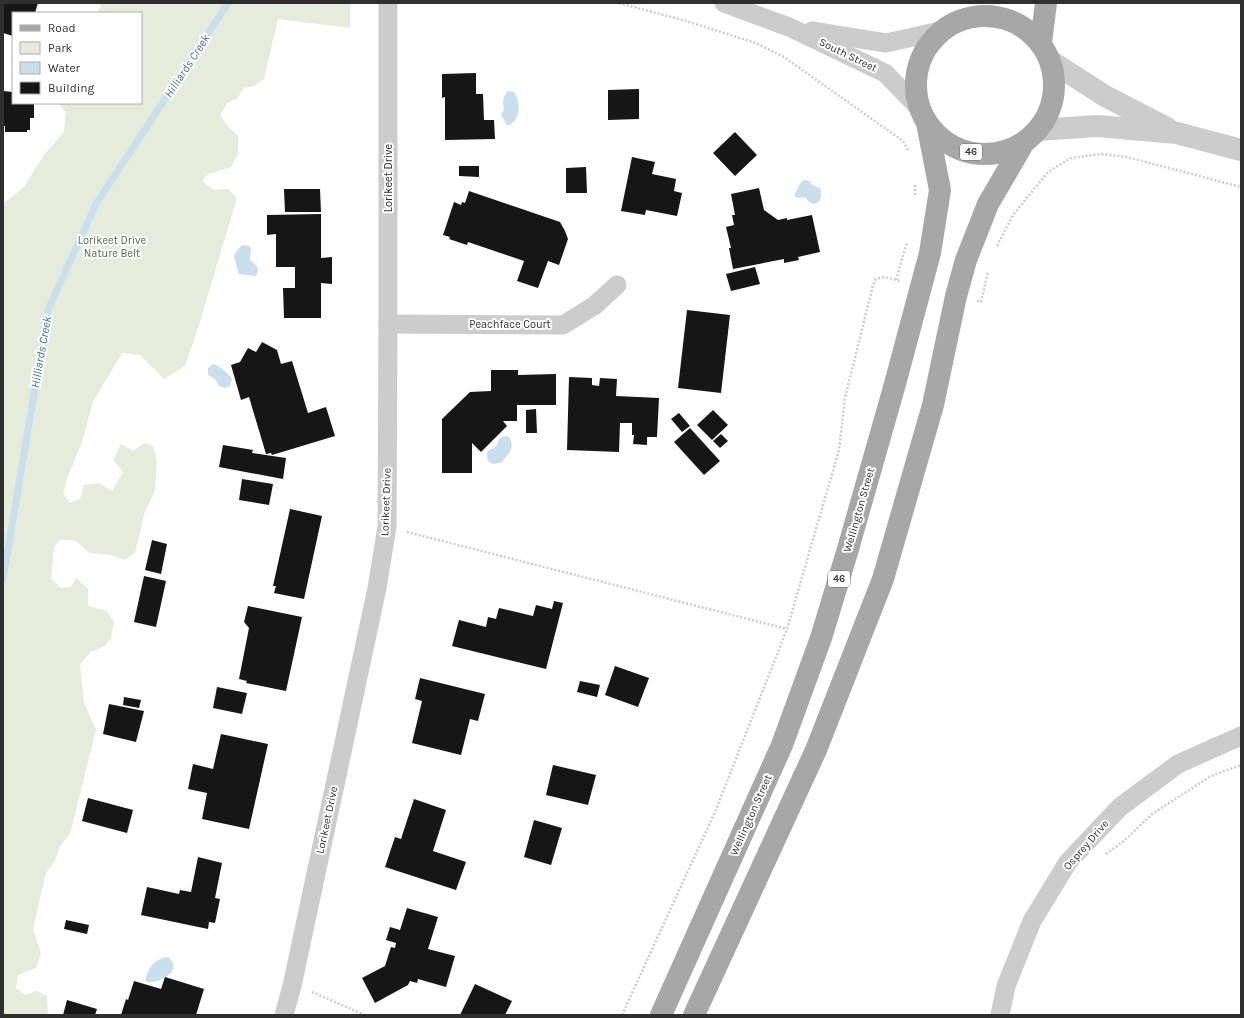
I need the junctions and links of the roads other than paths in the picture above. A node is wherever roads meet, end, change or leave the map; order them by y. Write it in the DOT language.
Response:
graph roads {
  1 [pos="388,3"];
  2 [pos="724,3"];
  3 [pos="1046,3"];
  4 [pos="970,10"];
  5 [pos="789,27"];
  6 [pos="940,31"];
  7 [pos="1041,42"];
  8 [pos="1052,62"];
  9 [pos="923,115"];
  10 [pos="1177,133"];
  11 [pos="1031,137"];
  12 [pos="1241,150"];
  13 [pos="617,285"];
  14 [pos="388,324"];
  15 [pos="1241,736"];
  16 [pos="284,1015"];
  17 [pos="661,1015"];
  18 [pos="694,1015"];
  19 [pos="1000,1015"];
  1 -- 14 [label="street, Lorikeet Drive"];
  2 -- 5 [label="street, South Street"];
  3 -- 7 [label="main road"];
  4 -- 6 [label="main road, Wellington Street / 46"];
  4 -- 7 [label="main road, Wellington Street / 46"];
  5 -- 6 [label="street, South Street"];
  5 -- 9 [label="street, South Street"];
  6 -- 9 [label="main road, Wellington Street / 46"];
  7 -- 8 [label="main road, Wellington Street / 46"];
  8 -- 10 [label="street"];
  8 -- 11 [label="main road, Wellington Street / 46"];
  9 -- 11 [label="main road, 46"];
  9 -- 17 [label="main road, Wellington Street / 46"];
  10 -- 11 [label="street"];
  10 -- 12 [label="street"];
  11 -- 18 [label="main road, Wellington Street / 46"];
  13 -- 14 [label="street, Peachface Court"];
  14 -- 16 [label="street, Lorikeet Drive"];
  15 -- 19 [label="street, Osprey Drive"];
}
